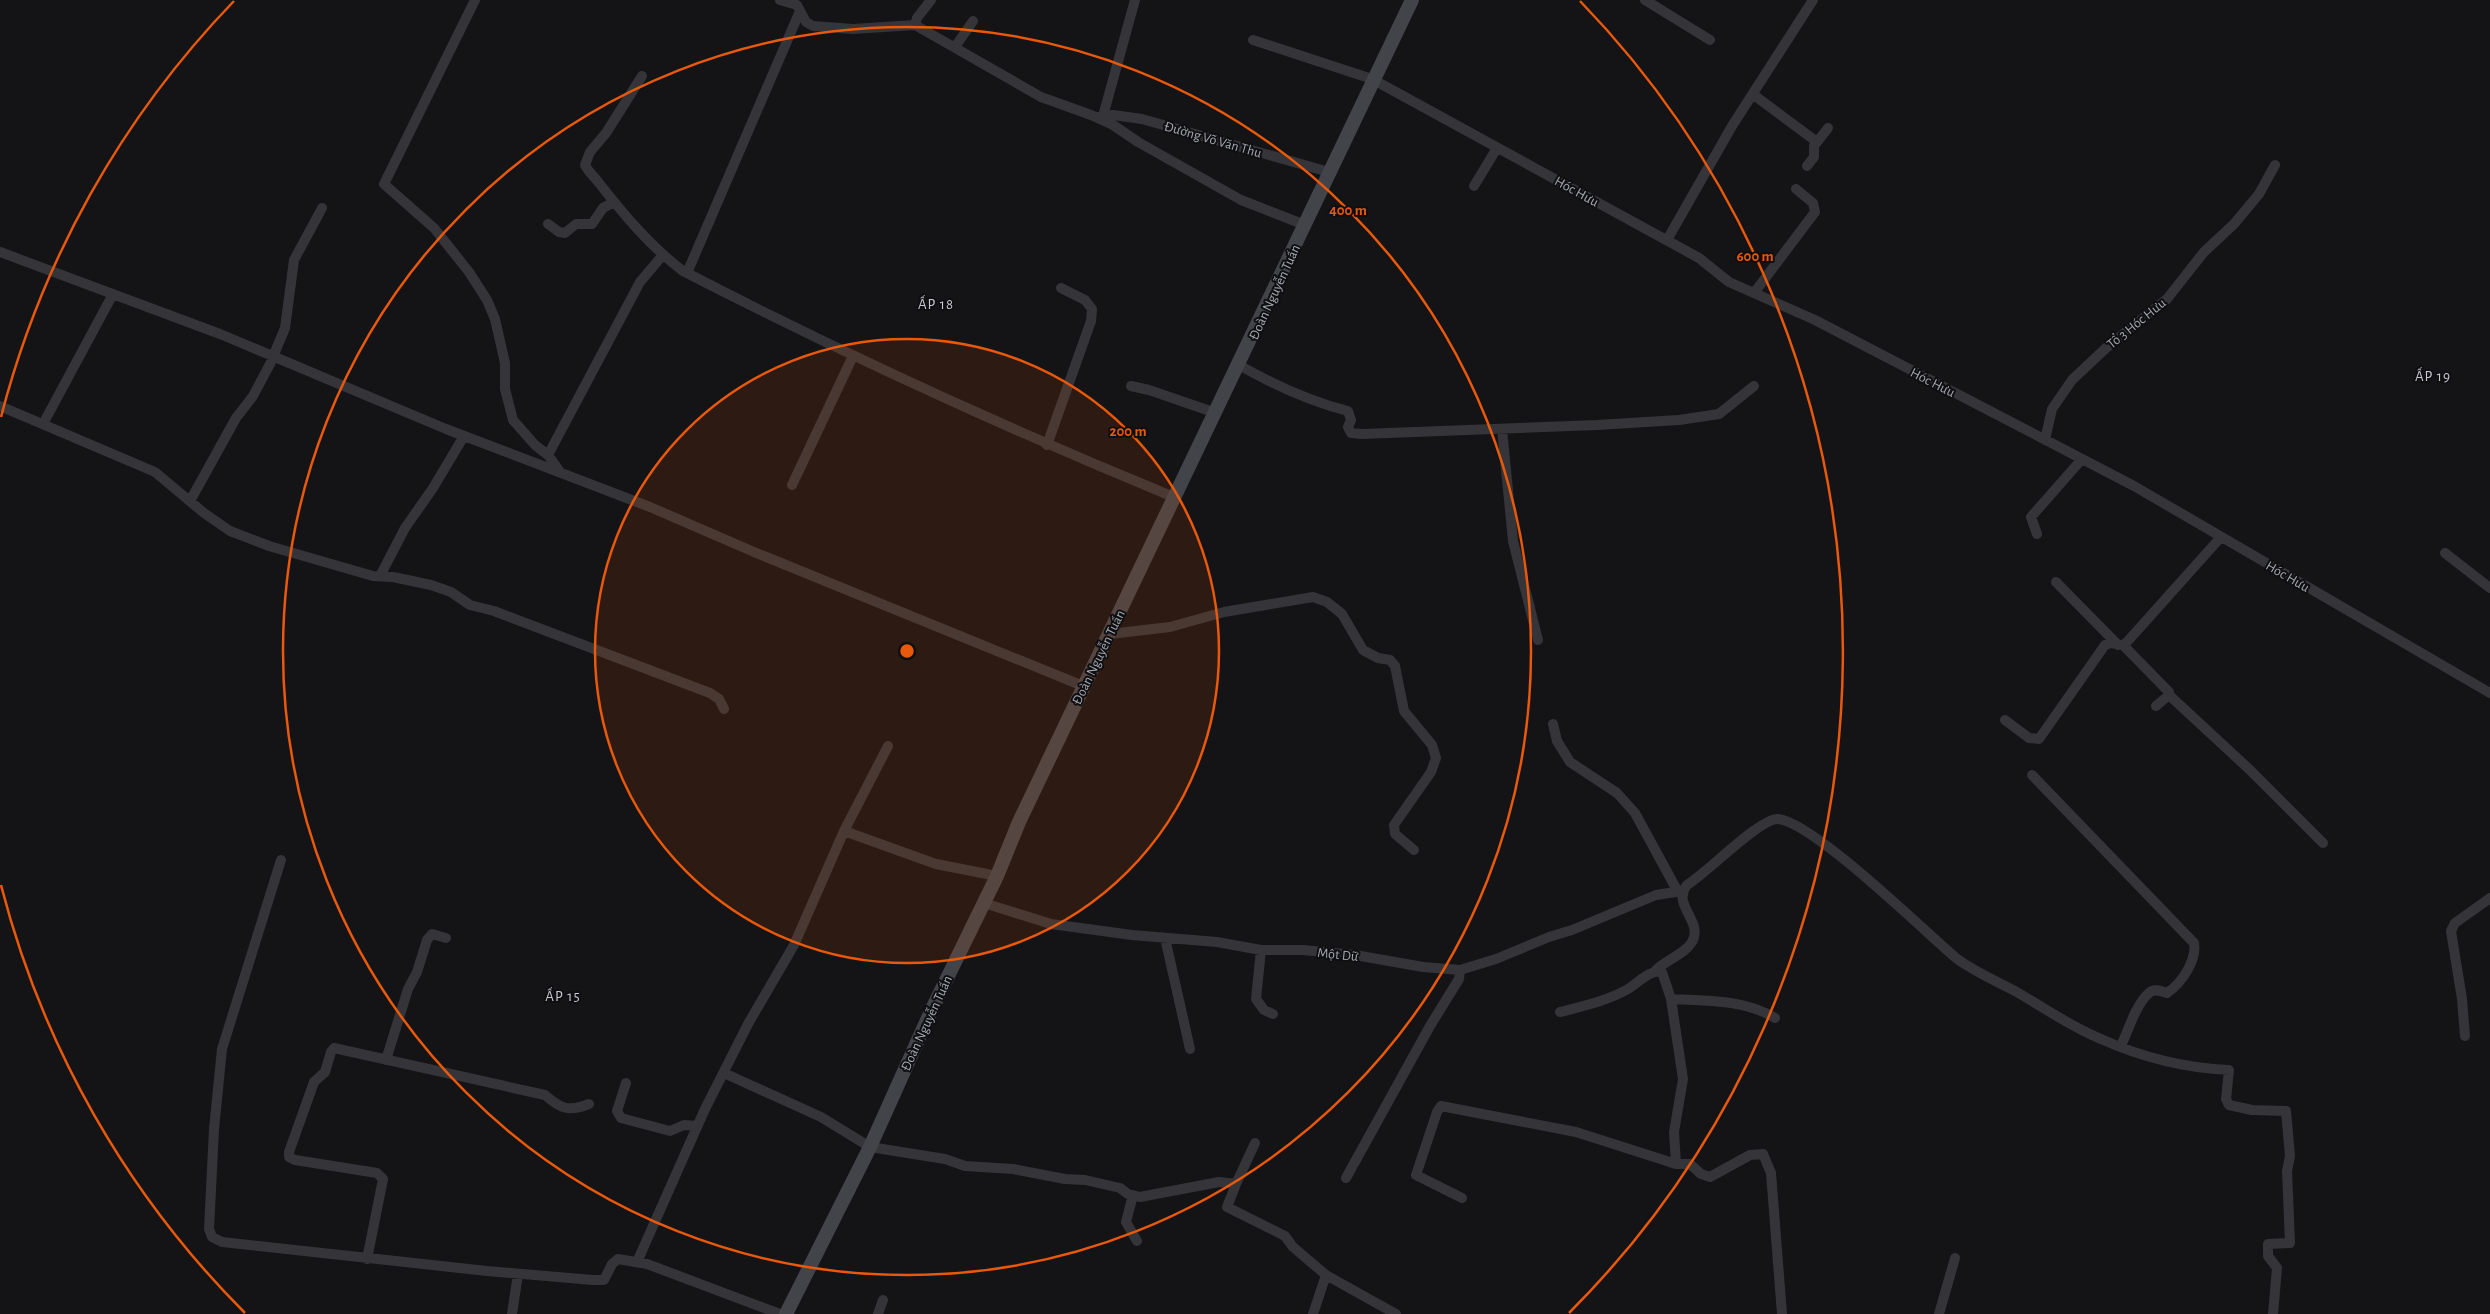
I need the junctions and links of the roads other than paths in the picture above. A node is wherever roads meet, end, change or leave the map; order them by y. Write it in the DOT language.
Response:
graph roads {
  1 [pos="475,0"];
  2 [pos="780,0"];
  3 [pos="931,0"];
  4 [pos="1134,0"];
  5 [pos="1412,0"];
  6 [pos="1645,0"];
  7 [pos="1813,0"];
  8 [pos="800,11"];
  9 [pos="973,21"];
  10 [pos="915,25"];
  11 [pos="1253,40"];
  12 [pos="1710,40"];
  13 [pos="954,47"];
  14 [pos="642,76"];
  15 [pos="1372,80"];
  16 [pos="1754,95"];
  17 [pos="1099,116"];
  18 [pos="1828,128"];
  19 [pos="1817,142"];
  20 [pos="1497,148"];
  21 [pos="2276,165"];
  22 [pos="1807,166"];
  23 [pos="1329,172"];
  24 [pos="1474,186"];
  25 [pos="1796,189"];
  26 [pos="614,202"];
  27 [pos="322,208"];
  28 [pos="548,224"];
  29 [pos="1305,225"];
  30 [pos="1667,240"];
  31 [pos="0,252"];
  32 [pos="662,256"];
  33 [pos="687,273"];
  34 [pos="1061,288"];
  35 [pos="1754,293"];
  36 [pos="113,294"];
  37 [pos="273,356"];
  38 [pos="853,356"];
  39 [pos="1239,365"];
  40 [pos="1131,386"];
  41 [pos="1754,386"];
  42 [pos="0,406"];
  43 [pos="1216,413"];
  44 [pos="43,424"];
  45 [pos="1502,429"];
  46 [pos="464,436"];
  47 [pos="2045,440"];
  48 [pos="1048,445"];
  49 [pos="548,455"];
  50 [pos="2082,459"];
  51 [pos="560,473"];
  52 [pos="792,485"];
  53 [pos="1176,498"];
  54 [pos="190,501"];
  55 [pos="2037,534"];
  56 [pos="2221,537"];
  57 [pos="2445,553"];
  58 [pos="380,576"];
  59 [pos="2056,582"];
  60 [pos="2490,588"];
  61 [pos="1110,634"];
  62 [pos="1538,640"];
  63 [pos="2121,645"];
  64 [pos="1083,686"];
  65 [pos="2490,693"];
  66 [pos="2170,695"];
  67 [pos="2156,706"];
  68 [pos="724,709"];
  69 [pos="2005,720"];
  70 [pos="1553,724"];
  71 [pos="888,746"];
  72 [pos="2032,775"];
  73 [pos="844,831"];
  74 [pos="2323,843"];
  75 [pos="1414,850"];
  76 [pos="281,860"];
  77 [pos="997,876"];
  78 [pos="1680,892"];
  79 [pos="2490,898"];
  80 [pos="984,903"];
  81 [pos="446,938"];
  82 [pos="1165,938"];
  83 [pos="1261,950"];
  84 [pos="1460,970"];
  85 [pos="1656,970"];
  86 [pos="1671,999"];
  87 [pos="1560,1012"];
  88 [pos="1273,1014"];
  89 [pos="1775,1018"];
  90 [pos="2465,1036"];
  91 [pos="2121,1046"];
  92 [pos="1190,1049"];
  93 [pos="386,1060"];
  94 [pos="724,1073"];
  95 [pos="626,1083"];
  96 [pos="589,1104"];
  97 [pos="697,1126"];
  98 [pos="1255,1144"];
  99 [pos="870,1146"];
  100 [pos="1676,1164"];
  101 [pos="1346,1178"];
  102 [pos="1236,1184"];
  103 [pos="1133,1195"];
  104 [pos="1462,1198"];
  105 [pos="1137,1241"];
  106 [pos="367,1258"];
  107 [pos="1956,1258"];
  108 [pos="637,1262"];
  109 [pos="518,1274"];
  110 [pos="1326,1275"];
  111 [pos="883,1300"];
  112 [pos="512,1314"];
  113 [pos="785,1314"];
  114 [pos="878,1314"];
  115 [pos="1314,1314"];
  116 [pos="1396,1314"];
  117 [pos="1782,1314"];
  118 [pos="1939,1314"];
  119 [pos="2273,1314"];
  1 -- 49 [label="street"];
  2 -- 8 [label="street"];
  3 -- 10 [label="street"];
  4 -- 17 [label="street"];
  5 -- 15 [label="main road, Đoàn Nguyễn Tuấn"];
  6 -- 12 [label="street"];
  7 -- 16 [label="street"];
  8 -- 10 [label="street"];
  8 -- 33 [label="street"];
  9 -- 13 [label="street"];
  10 -- 13 [label="street"];
  11 -- 15 [label="street, Hóc Hưu"];
  13 -- 17 [label="street"];
  14 -- 26 [label="street"];
  15 -- 20 [label="street, Hóc Hưu"];
  15 -- 23 [label="main road, Đoàn Nguyễn Tuấn"];
  16 -- 19 [label="street"];
  16 -- 30 [label="street"];
  17 -- 23 [label="street, Đường Võ Văn Thu"];
  17 -- 29 [label="street"];
  18 -- 19 [label="street"];
  19 -- 22 [label="street"];
  20 -- 24 [label="street"];
  20 -- 30 [label="street, Hóc Hưu"];
  21 -- 47 [label="street, Tổ 3 Hóc Hưu"];
  23 -- 29 [label="main road, Đoàn Nguyễn Tuấn"];
  25 -- 35 [label="street"];
  26 -- 28 [label="street"];
  26 -- 32 [label="street"];
  27 -- 37 [label="street"];
  29 -- 39 [label="main road, Đoàn Nguyễn Tuấn"];
  30 -- 35 [label="street, Hóc Hưu"];
  31 -- 36 [label="street"];
  32 -- 33 [label="street"];
  32 -- 49 [label="street"];
  33 -- 38 [label="street"];
  34 -- 48 [label="street"];
  35 -- 47 [label="street, Hóc Hưu"];
  36 -- 37 [label="street"];
  36 -- 44 [label="street"];
  37 -- 46 [label="street"];
  37 -- 54 [label="street"];
  38 -- 48 [label="street"];
  38 -- 52 [label="street"];
  39 -- 43 [label="main road, Đoàn Nguyễn Tuấn"];
  39 -- 45 [label="street"];
  40 -- 43 [label="street"];
  41 -- 45 [label="street"];
  42 -- 44 [label="street"];
  43 -- 53 [label="main road, Đoàn Nguyễn Tuấn"];
  44 -- 54 [label="street"];
  45 -- 62 [label="street"];
  46 -- 51 [label="street"];
  46 -- 58 [label="street"];
  47 -- 50 [label="street, Hóc Hưu"];
  48 -- 53 [label="street"];
  49 -- 51 [label="street"];
  50 -- 55 [label="street"];
  50 -- 56 [label="street, Hóc Hưu"];
  51 -- 64 [label="street"];
  53 -- 61 [label="main road, Đoàn Nguyễn Tuấn"];
  54 -- 58 [label="street"];
  56 -- 63 [label="street"];
  56 -- 65 [label="street, Hóc Hưu"];
  57 -- 60 [label="street"];
  58 -- 68 [label="street"];
  59 -- 63 [label="street"];
  61 -- 64 [label="main road, Đoàn Nguyễn Tuấn"];
  61 -- 75 [label="street"];
  63 -- 66 [label="street"];
  63 -- 69 [label="street"];
  64 -- 77 [label="main road, Đoàn Nguyễn Tuấn"];
  66 -- 67 [label="street"];
  66 -- 74 [label="street"];
  70 -- 78 [label="street"];
  71 -- 73 [label="street"];
  72 -- 91 [label="street"];
  73 -- 77 [label="street"];
  73 -- 94 [label="street"];
  76 -- 106 [label="street"];
  77 -- 80 [label="main road, Đoàn Nguyễn Tuấn"];
  78 -- 84 [label="street, Một Dữ"];
  78 -- 85 [label="street"];
  78 -- 91 [label="street"];
  79 -- 90 [label="street"];
  80 -- 82 [label="street, Một Dữ"];
  80 -- 99 [label="main road, Đoàn Nguyễn Tuấn"];
  81 -- 93 [label="street"];
  82 -- 83 [label="street, Một Dữ"];
  82 -- 92 [label="street"];
  83 -- 84 [label="street, Một Dữ"];
  83 -- 88 [label="street"];
  84 -- 101 [label="street"];
  85 -- 86 [label="street"];
  85 -- 87 [label="street"];
  86 -- 89 [label="street"];
  86 -- 100 [label="street"];
  91 -- 119 [label="street"];
  93 -- 96 [label="street"];
  93 -- 106 [label="street"];
  94 -- 97 [label="street"];
  94 -- 99 [label="street"];
  95 -- 97 [label="street"];
  97 -- 108 [label="street"];
  98 -- 102 [label="street"];
  99 -- 103 [label="street"];
  99 -- 113 [label="main road, Đoàn Nguyễn Tuấn"];
  100 -- 104 [label="street"];
  100 -- 117 [label="street"];
  102 -- 103 [label="street"];
  102 -- 110 [label="street"];
  103 -- 105 [label="street"];
  106 -- 109 [label="street"];
  107 -- 118 [label="street"];
  108 -- 109 [label="street"];
  108 -- 113 [label="street"];
  109 -- 112 [label="street"];
  110 -- 115 [label="street"];
  110 -- 116 [label="street"];
  111 -- 114 [label="street"];
}
